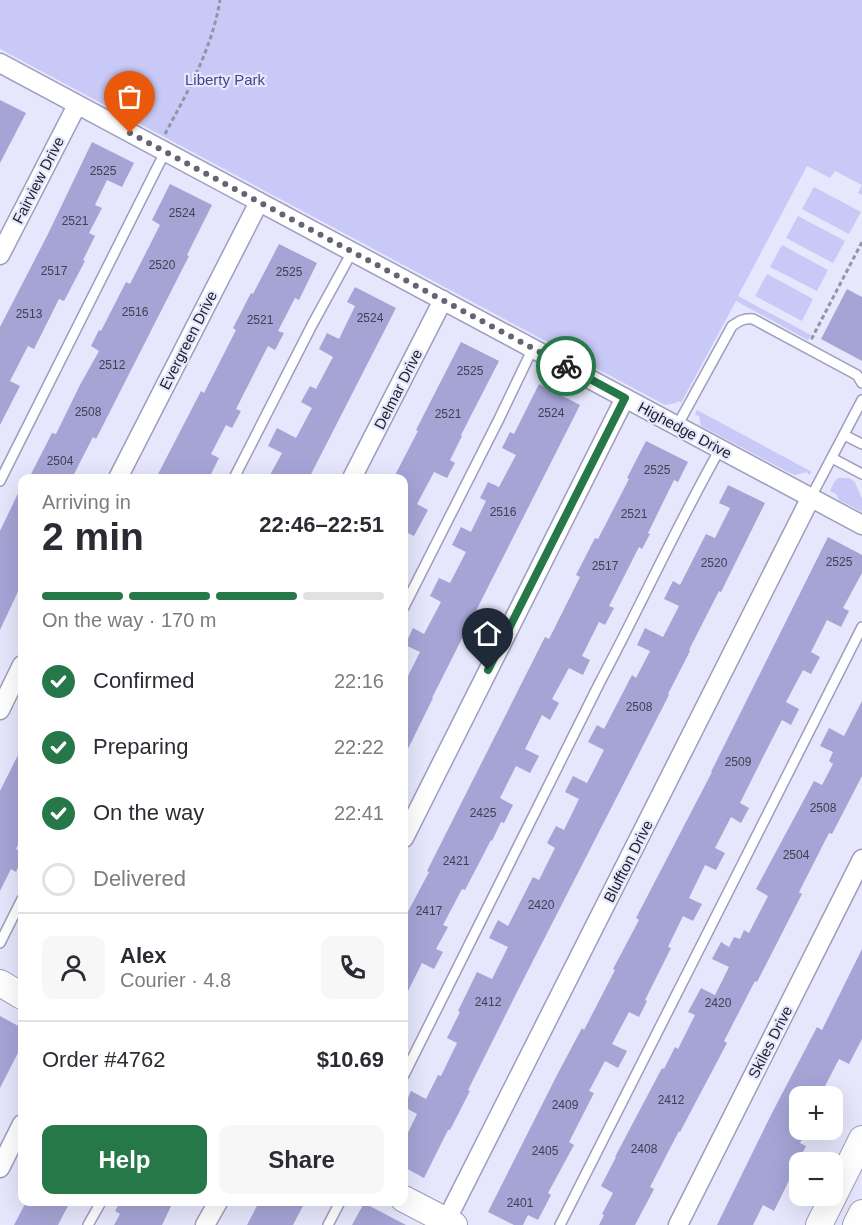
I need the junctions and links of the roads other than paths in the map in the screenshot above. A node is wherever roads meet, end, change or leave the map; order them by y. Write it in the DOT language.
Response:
graph roads {
  1 [pos="0,63"];
  2 [pos="77,105"];
  3 [pos="164,145"];
  4 [pos="259,202"];
  5 [pos="352,252"];
  6 [pos="0,255"];
  7 [pos="443,300"];
  8 [pos="533,348"];
  9 [pos="862,383"];
  10 [pos="625,398"];
  11 [pos="862,400"];
  12 [pos="678,426"];
  13 [pos="844,435"];
  14 [pos="862,444"];
  15 [pos="720,449"];
  16 [pos="832,458"];
  17 [pos="120,474"];
  18 [pos="236,474"];
  19 [pos="354,474"];
  20 [pos="862,474"];
  21 [pos="0,480"];
  22 [pos="811,498"];
  23 [pos="862,525"];
  24 [pos="408,599"];
  25 [pos="862,627"];
  26 [pos="18,673"];
  27 [pos="0,710"];
  28 [pos="408,830"];
  29 [pos="862,859"];
  30 [pos="18,907"];
  31 [pos="0,943"];
  32 [pos="0,983"];
  33 [pos="18,994"];
  34 [pos="408,1067"];
  35 [pos="18,1132"];
  36 [pos="862,1139"];
  37 [pos="0,1168"];
  38 [pos="408,1201"];
  39 [pos="98,1206"];
  40 [pos="216,1206"];
  41 [pos="338,1206"];
  42 [pos="862,1213"];
  43 [pos="448,1224"];
  44 [pos="88,1225"];
  45 [pos="206,1225"];
  46 [pos="328,1225"];
  47 [pos="560,1225"];
  48 [pos="678,1225"];
  49 [pos="819,1225"];
  50 [pos="856,1225"];
  1 -- 2 [label="street, Highedge Drive"];
  2 -- 3 [label="street, Highedge Drive"];
  2 -- 6 [label="street, Fairview Drive"];
  3 -- 4 [label="street, Highedge Drive"];
  3 -- 21 [label="lane"];
  4 -- 5 [label="street, Highedge Drive"];
  4 -- 17 [label="street, Evergreen Drive"];
  5 -- 7 [label="street, Highedge Drive"];
  5 -- 18 [label="lane"];
  7 -- 8 [label="street, Highedge Drive"];
  7 -- 19 [label="street, Delmar Drive"];
  8 -- 10 [label="street, Highedge Drive"];
  8 -- 24 [label="lane"];
  9 -- 12 [label="lane"];
  10 -- 12 [label="street, Highedge Drive"];
  10 -- 28 [label="street"];
  11 -- 13 [label="lane"];
  12 -- 15 [label="street, Highedge Drive"];
  13 -- 14 [label="lane"];
  13 -- 16 [label="lane"];
  15 -- 22 [label="street, Highedge Drive"];
  15 -- 34 [label="lane"];
  16 -- 20 [label="lane"];
  16 -- 22 [label="lane"];
  22 -- 23 [label="street, Highedge Drive"];
  22 -- 43 [label="street, Bluffton Drive"];
  25 -- 47 [label="lane"];
  26 -- 27 [label="street"];
  29 -- 48 [label="street, Skiles Drive"];
  30 -- 31 [label="lane"];
  32 -- 33 [label="main road"];
  35 -- 37 [label="street"];
  36 -- 49 [label="main road"];
  38 -- 43 [label="main road"];
  39 -- 44 [label="lane"];
  40 -- 45 [label="street"];
  41 -- 46 [label="lane"];
  42 -- 50 [label="main road"];
}
